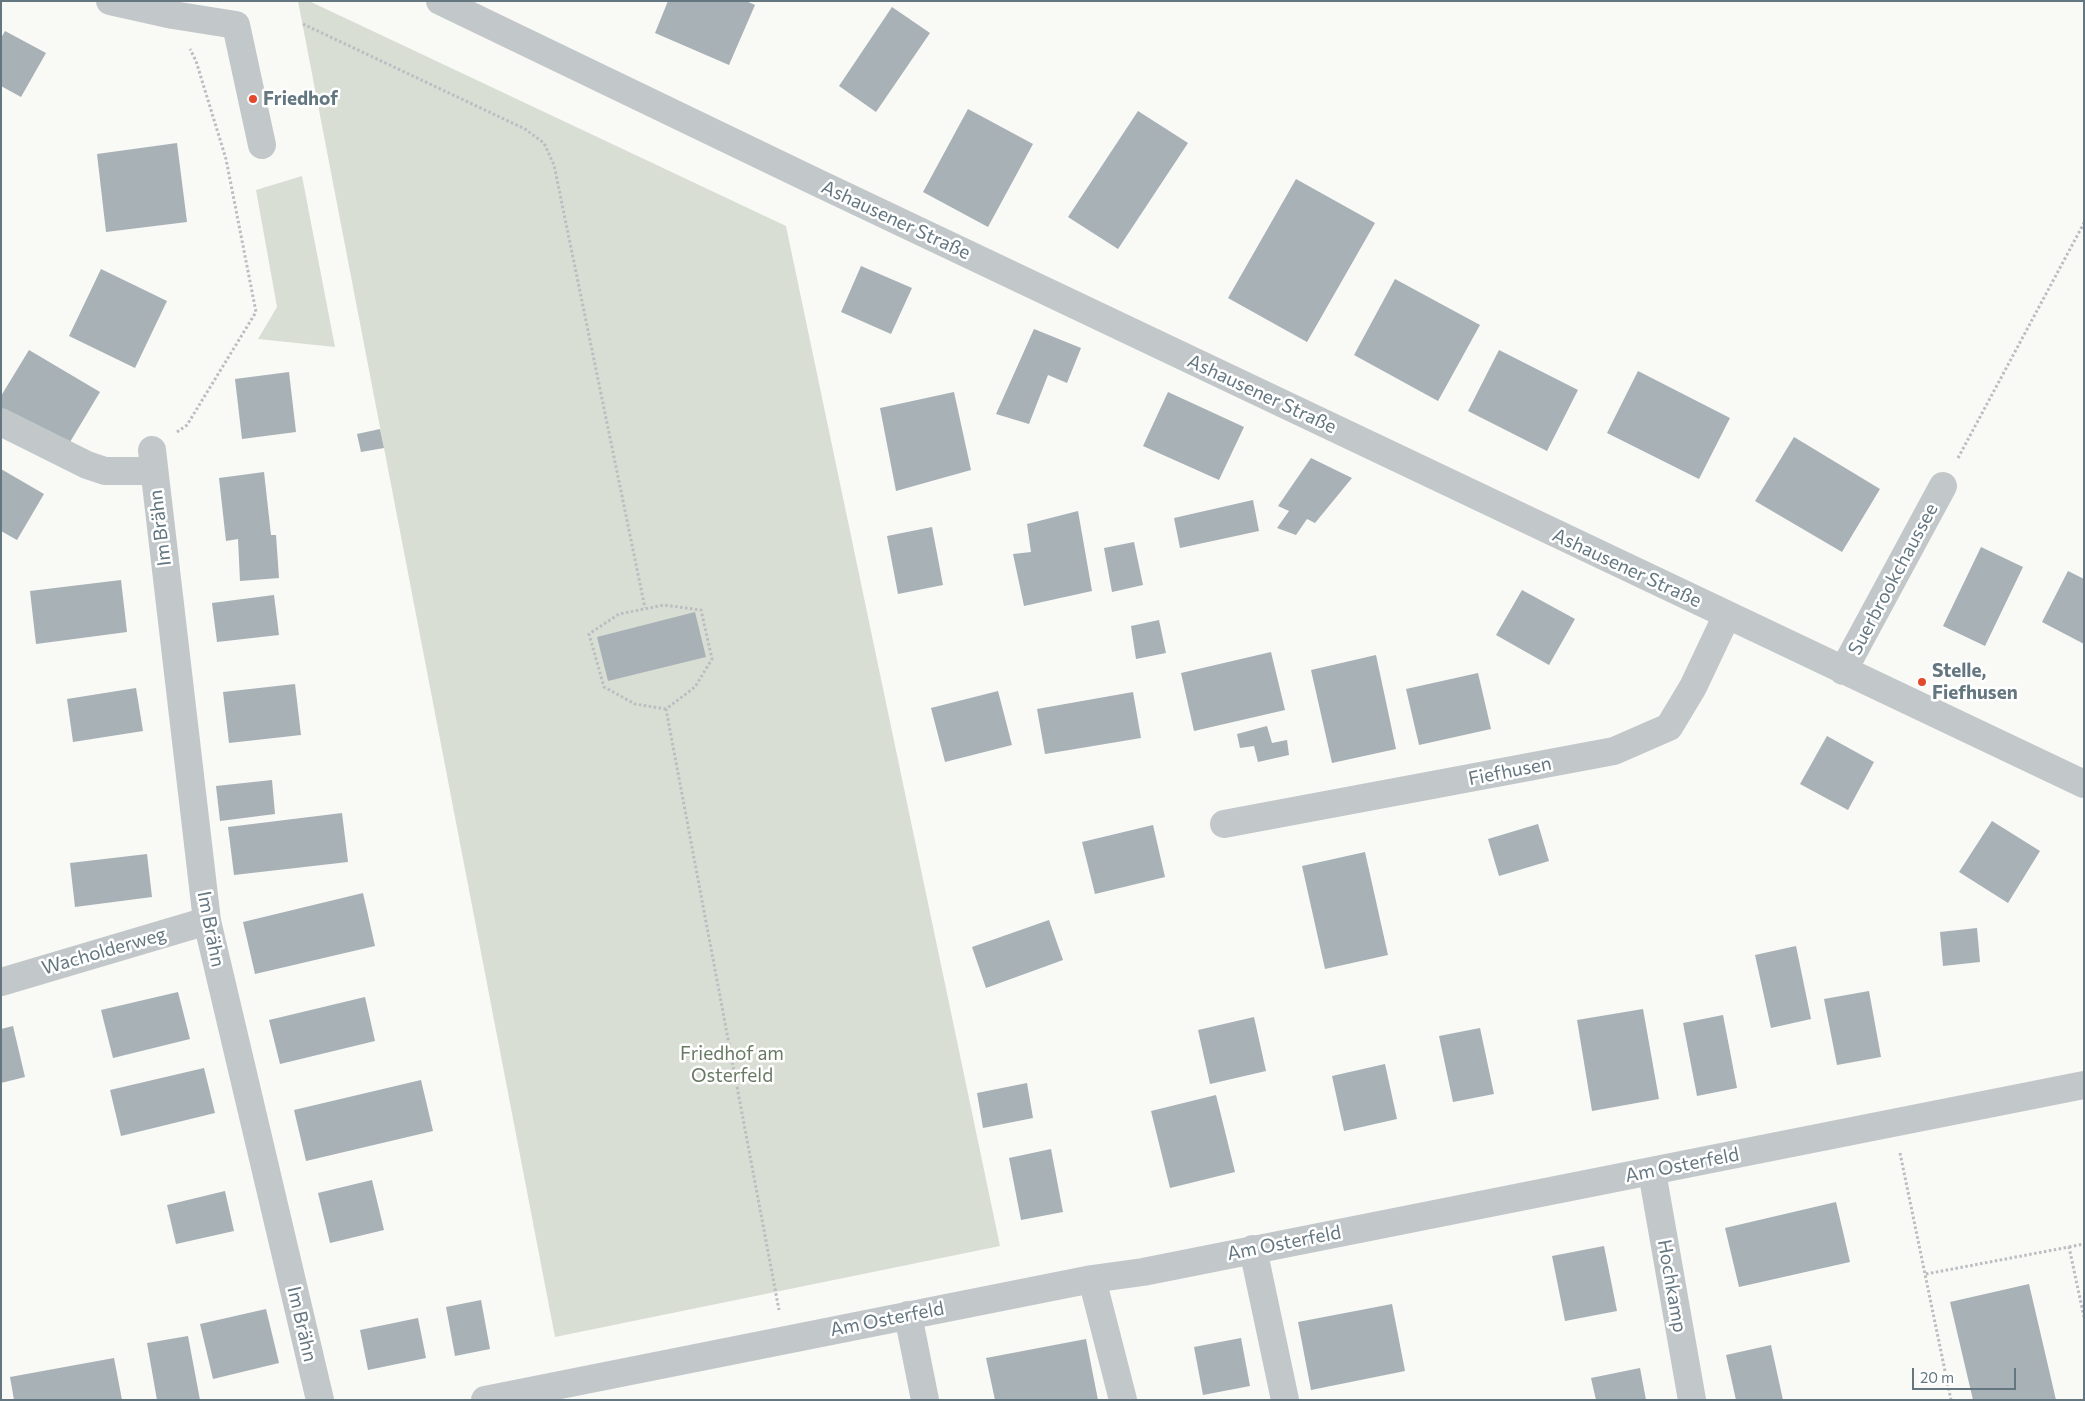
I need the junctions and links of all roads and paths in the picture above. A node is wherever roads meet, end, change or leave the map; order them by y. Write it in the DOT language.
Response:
graph roads {
  1 [pos="110,1"];
  2 [pos="440,1"];
  3 [pos="303,24"];
  4 [pos="196,61"];
  5 [pos="262,145"];
  6 [pos="2084,223"];
  7 [pos="1,422"];
  8 [pos="153,460"];
  9 [pos="1943,486"];
  10 [pos="645,608"];
  11 [pos="1727,615"];
  12 [pos="1843,671"];
  13 [pos="666,708"];
  14 [pos="2084,784"];
  15 [pos="1224,824"];
  16 [pos="207,921"];
  17 [pos="1,982"];
  18 [pos="2084,1085"];
  19 [pos="1894,1122"];
  20 [pos="1652,1172"];
  21 [pos="2084,1244"];
  22 [pos="2070,1247"];
  23 [pos="1253,1249"];
  24 [pos="1926,1274"];
  25 [pos="1092,1279"];
  26 [pos="908,1315"];
  27 [pos="2084,1317"];
  28 [pos="785,1340"];
  29 [pos="320,1400"];
  30 [pos="485,1400"];
  31 [pos="925,1400"];
  32 [pos="1123,1400"];
  33 [pos="1285,1400"];
  34 [pos="1692,1400"];
  35 [pos="1952,1400"];
  1 -- 5 [label="street"];
  2 -- 11 [label="street, Ashausener Straße"];
  3 -- 10 [label="path"];
  4 -- 8 [label="path"];
  6 -- 9 [label="path"];
  7 -- 8 [label="street"];
  8 -- 16 [label="street, Im Brähn"];
  9 -- 12 [label="street, Suerbrookchaussee"];
  10 -- 13 [label="path"];
  10 -- 13 [label="path"];
  11 -- 12 [label="street, Ashausener Straße"];
  11 -- 15 [label="street, Fiefhusen"];
  12 -- 14 [label="street, Ashausener Straße"];
  13 -- 28 [label="path"];
  16 -- 17 [label="street, Wacholderweg"];
  16 -- 29 [label="street, Im Brähn"];
  18 -- 19 [label="street, Am Osterfeld"];
  19 -- 20 [label="street, Am Osterfeld"];
  19 -- 24 [label="path"];
  20 -- 23 [label="street, Am Osterfeld"];
  20 -- 34 [label="street, Hochkamp"];
  21 -- 22 [label="path"];
  22 -- 24 [label="path"];
  22 -- 27 [label="path"];
  23 -- 25 [label="street, Am Osterfeld"];
  23 -- 33 [label="street"];
  24 -- 35 [label="path"];
  25 -- 26 [label="street, Am Osterfeld"];
  25 -- 32 [label="street"];
  26 -- 28 [label="street, Am Osterfeld"];
  26 -- 31 [label="street"];
  28 -- 30 [label="street, Am Osterfeld"];
}
